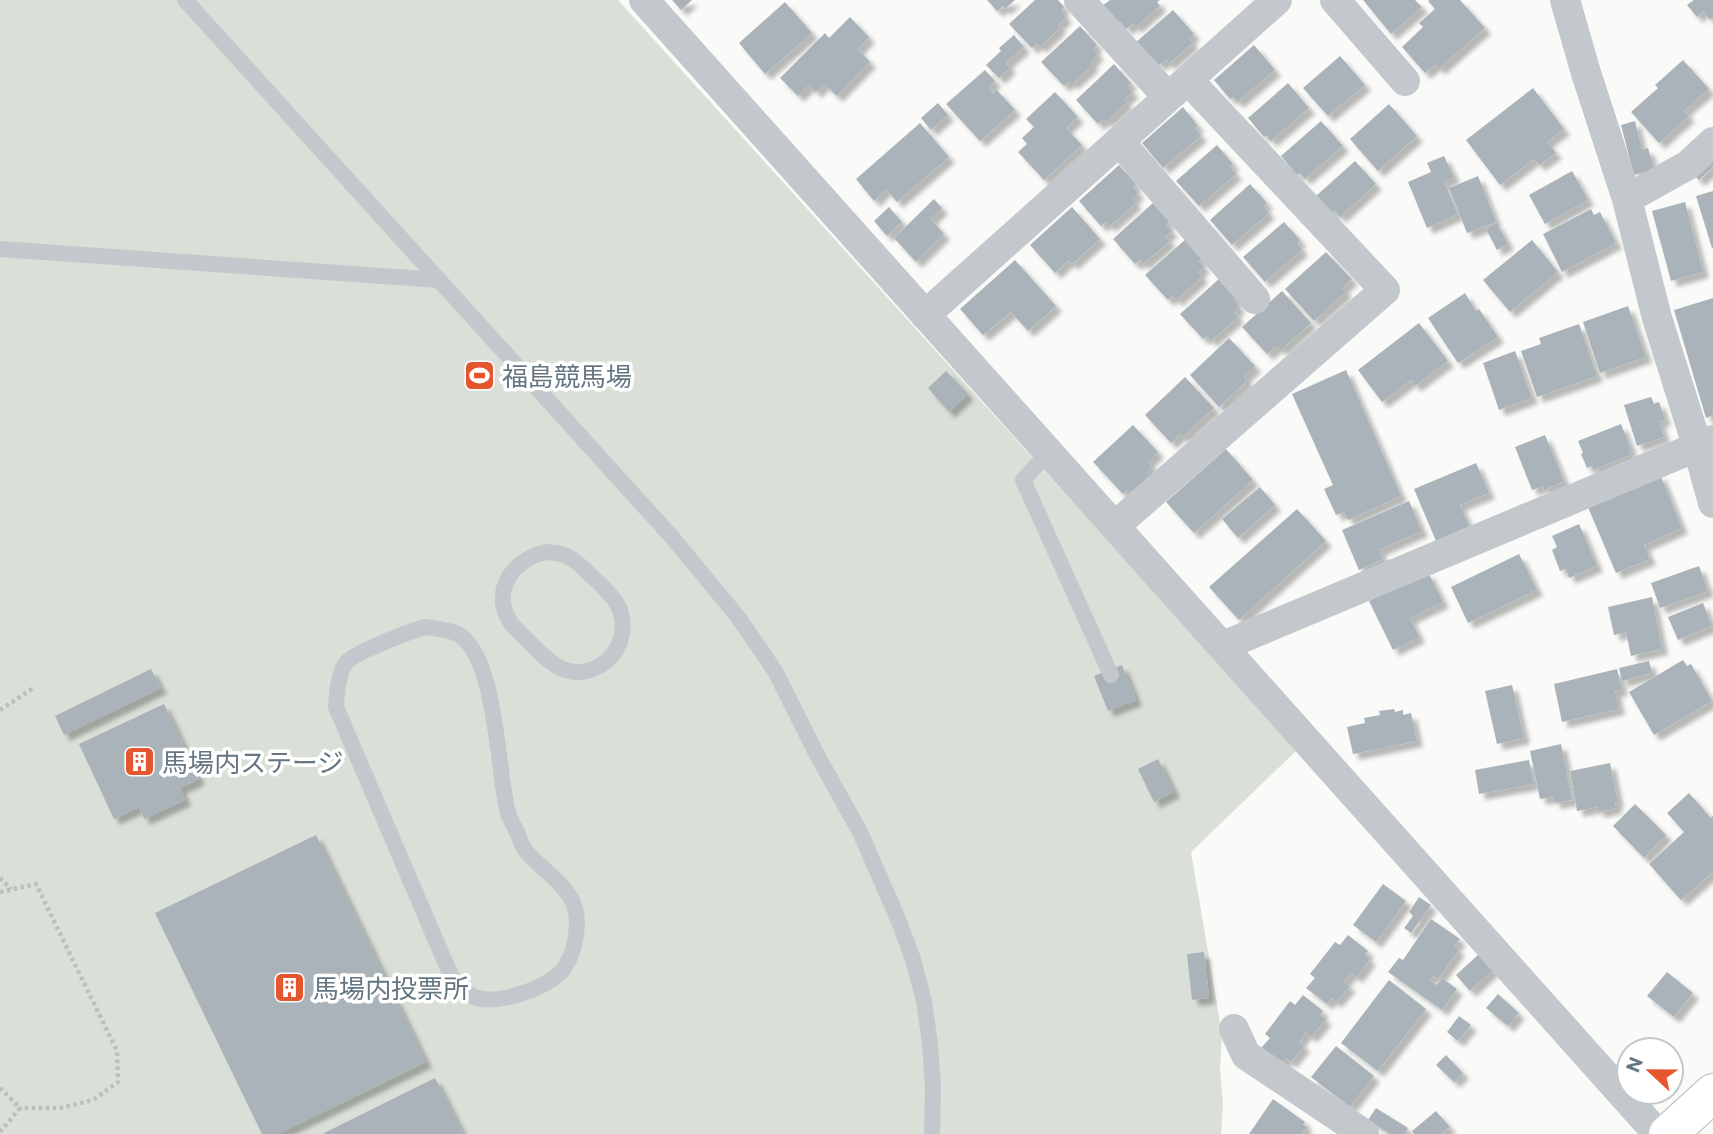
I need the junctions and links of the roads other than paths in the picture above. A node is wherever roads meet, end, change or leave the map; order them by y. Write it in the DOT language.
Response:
graph roads {
  1 [pos="185,0"];
  2 [pos="644,0"];
  3 [pos="1079,0"];
  4 [pos="1277,0"];
  5 [pos="1335,0"];
  6 [pos="1565,0"];
  7 [pos="1405,81"];
  8 [pos="1178,88"];
  9 [pos="1119,141"];
  10 [pos="1713,142"];
  11 [pos="1627,198"];
  12 [pos="0,249"];
  13 [pos="439,280"];
  14 [pos="1255,299"];
  15 [pos="925,315"];
  16 [pos="1705,442"];
  17 [pos="1048,453"];
  18 [pos="1713,503"];
  19 [pos="1115,526"];
  20 [pos="610,594"];
  21 [pos="1223,646"];
  22 [pos="1111,675"];
  23 [pos="341,718"];
  24 [pos="1234,1029"];
  25 [pos="1713,1093"];
  26 [pos="932,1134"];
  27 [pos="1364,1134"];
  28 [pos="1658,1134"];
  29 [pos="1668,1134"];
  1 -- 13 [label="lane"];
  2 -- 15 [label="street"];
  3 -- 8 [label="street"];
  4 -- 8 [label="street"];
  5 -- 7 [label="street"];
  6 -- 11 [label="street"];
  8 -- 9 [label="street"];
  8 -- 19 [label="street"];
  9 -- 14 [label="street"];
  9 -- 15 [label="street"];
  10 -- 11 [label="street"];
  11 -- 16 [label="street"];
  12 -- 13 [label="lane"];
  13 -- 26 [label="lane"];
  15 -- 17 [label="street"];
  16 -- 18 [label="street"];
  16 -- 21 [label="street"];
  17 -- 19 [label="street"];
  17 -- 22 [label="lane"];
  19 -- 21 [label="street"];
  20 -- 20 [label="lane"];
  21 -- 28 [label="street"];
  23 -- 23 [label="lane"];
  24 -- 27 [label="street"];
  25 -- 29 [label="street"];
}
